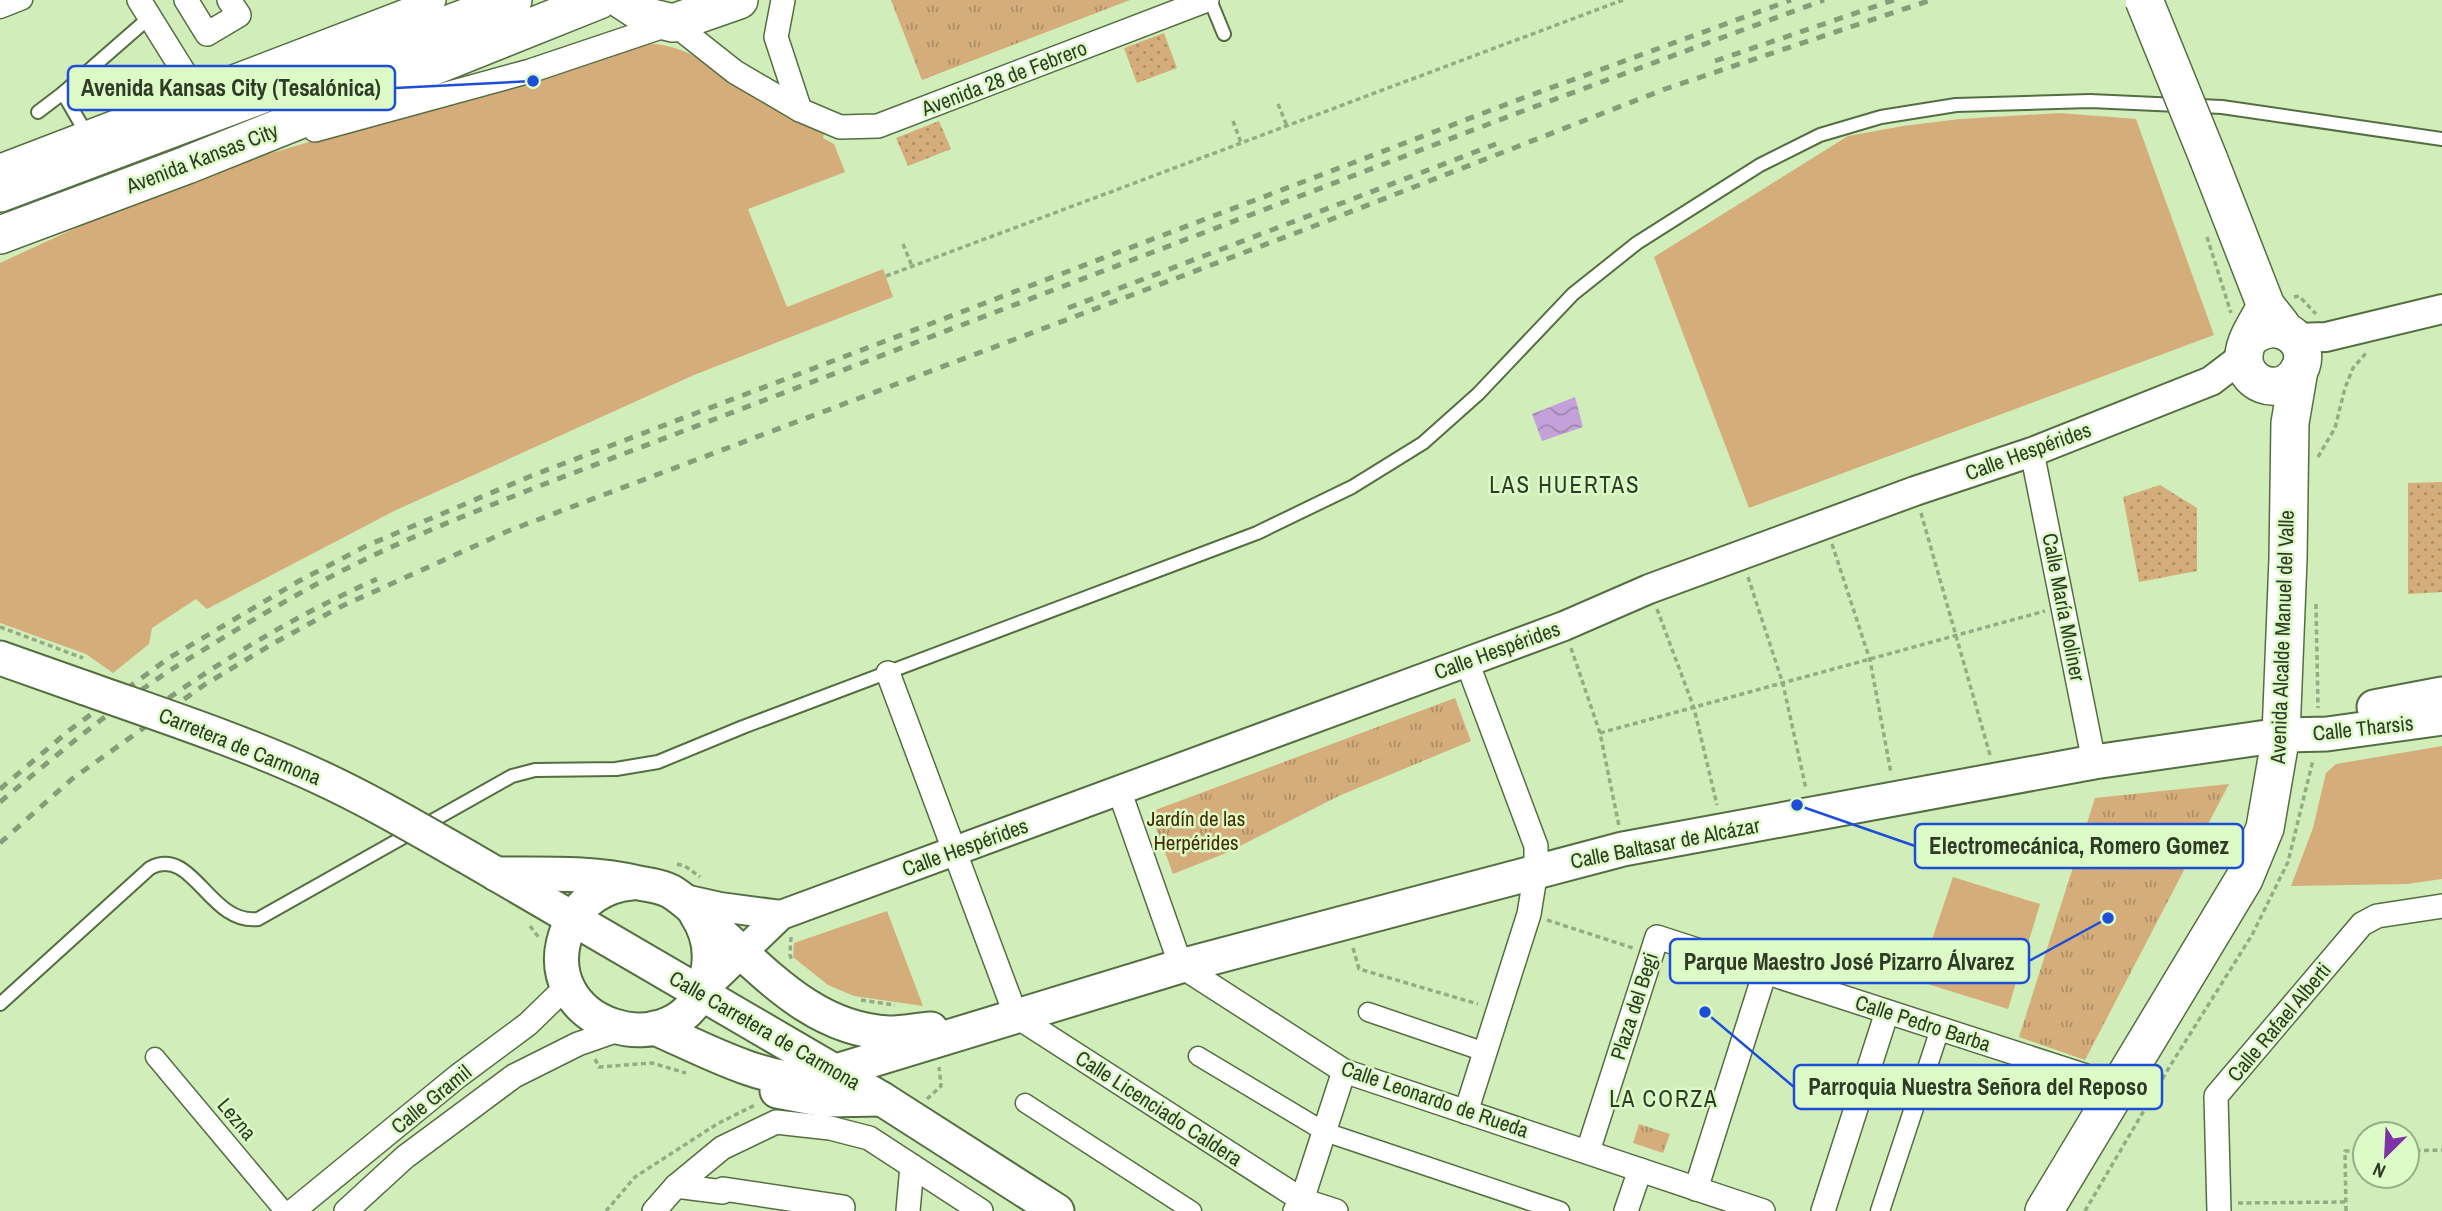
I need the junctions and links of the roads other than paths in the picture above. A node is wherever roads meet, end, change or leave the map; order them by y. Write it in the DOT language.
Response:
graph roads {
  1 [pos="23,0"];
  2 [pos="186,0"];
  3 [pos="229,0"];
  4 [pos="434,0"];
  5 [pos="513,0"];
  6 [pos="599,0"];
  7 [pos="622,0"];
  8 [pos="739,0"];
  9 [pos="783,0"];
  10 [pos="1209,0"];
  11 [pos="2144,0"];
  12 [pos="144,8"];
  13 [pos="388,8"];
  14 [pos="0,9"];
  15 [pos="673,23"];
  16 [pos="1224,34"];
  17 [pos="195,90"];
  18 [pos="63,93"];
  19 [pos="800,110"];
  20 [pos="38,112"];
  21 [pos="86,133"];
  22 [pos="2442,139"];
  23 [pos="187,165"];
  24 [pos="0,166"];
  25 [pos="0,193"];
  26 [pos="0,235"];
  27 [pos="2442,309"];
  28 [pos="2283,332"];
  29 [pos="2211,381"];
  30 [pos="2261,384"];
  31 [pos="2290,423"];
  32 [pos="2032,452"];
  33 [pos="0,658"];
  34 [pos="1467,662"];
  35 [pos="888,673"];
  36 [pos="2442,694"];
  37 [pos="2442,719"];
  38 [pos="2281,734"];
  39 [pos="2094,762"];
  40 [pos="1119,790"];
  41 [pos="955,851"];
  42 [pos="1536,870"];
  43 [pos="491,871"];
  44 [pos="642,883"];
  45 [pos="680,898"];
  46 [pos="2442,906"];
  47 [pos="572,918"];
  48 [pos="786,927"];
  49 [pos="553,947"];
  50 [pos="719,965"];
  51 [pos="1181,966"];
  52 [pos="1765,972"];
  53 [pos="788,976"];
  54 [pos="567,986"];
  55 [pos="0,1004"];
  56 [pos="1368,1012"];
  57 [pos="1887,1012"];
  58 [pos="1001,1020"];
  59 [pos="655,1028"];
  60 [pos="621,1029"];
  61 [pos="1940,1029"];
  62 [pos="1485,1052"];
  63 [pos="1198,1056"];
  64 [pos="155,1057"];
  65 [pos="724,1059"];
  66 [pos="836,1071"];
  67 [pos="1344,1071"];
  68 [pos="2120,1087"];
  69 [pos="882,1099"];
  70 [pos="1025,1103"];
  71 [pos="770,1106"];
  72 [pos="1466,1112"];
  73 [pos="1325,1132"];
  74 [pos="1588,1151"];
  75 [pos="912,1166"];
  76 [pos="1640,1170"];
  77 [pos="676,1186"];
  78 [pos="1696,1189"];
  79 [pos="1299,1205"];
  80 [pos="843,1207"];
  81 [pos="2219,1207"];
  82 [pos="284,1211"];
  83 [pos="293,1211"];
  84 [pos="346,1211"];
  85 [pos="654,1211"];
  86 [pos="908,1211"];
  87 [pos="981,1211"];
  88 [pos="1056,1211"];
  89 [pos="1192,1211"];
  90 [pos="1336,1211"];
  91 [pos="1560,1211"];
  92 [pos="1626,1211"];
  93 [pos="1763,1211"];
  94 [pos="1823,1211"];
  95 [pos="1880,1211"];
  96 [pos="2045,1211"];
  1 -- 14 [label="street"];
  2 -- 3 [label="street"];
  4 -- 13 [label="street"];
  5 -- 25 [label="main road, Avenida Kansas City"];
  6 -- 23 [label="main road, Avenida Kansas City"];
  7 -- 15 [label="main road"];
  8 -- 15 [label="main road"];
  9 -- 19 [label="street"];
  10 -- 16 [label="lane"];
  10 -- 19 [label="street, Avenida 28 de Febrero"];
  11 -- 28 [label="main road, bridge"];
  12 -- 17 [label="street"];
  12 -- 18 [label="lane"];
  13 -- 17 [label="street"];
  15 -- 19 [label="street, Avenida 28 de Febrero"];
  15 -- 23 [label="street"];
  17 -- 21 [label="street"];
  18 -- 20 [label="lane"];
  18 -- 21 [label="lane"];
  21 -- 24 [label="street"];
  22 -- 35 [label="lane"];
  23 -- 26 [label="main road, Avenida Kansas City"];
  27 -- 28 [label="street"];
  28 -- 29 [label="street, Calle Hespérides"];
  28 -- 30 [label="main road"];
  28 -- 31 [label="main road, Avenida Alcalde Manuel del Valle"];
  29 -- 30 [label="street, Calle Hespérides"];
  29 -- 32 [label="street, Calle Hespérides"];
  30 -- 31 [label="main road"];
  31 -- 38 [label="main road, Avenida Alcalde Manuel del Valle"];
  32 -- 34 [label="street, Calle Hespérides"];
  32 -- 39 [label="street, Calle María Moliner"];
  33 -- 43 [label="main road, Carretera de Carmona, bridge"];
  34 -- 40 [label="street, Calle Hespérides"];
  34 -- 42 [label="street"];
  35 -- 41 [label="street"];
  35 -- 55 [label="lane"];
  36 -- 38 [label="main road, Calle Tharsis"];
  37 -- 38 [label="main road, Calle Tharsis"];
  38 -- 39 [label="main road, Calle Baltasar de Alcázar"];
  38 -- 68 [label="main road, Avenida Alcalde Manuel del Valle"];
  39 -- 42 [label="main road, Calle Baltasar de Alcázar"];
  40 -- 41 [label="street, Calle Hespérides"];
  40 -- 51 [label="street"];
  41 -- 48 [label="street, Calle Hespérides"];
  41 -- 58 [label="street"];
  42 -- 51 [label="main road, Calle Baltasar de Alcázar"];
  42 -- 62 [label="street"];
  43 -- 44 [label="main road"];
  43 -- 47 [label="main road, Calle Carretera de Carmona"];
  43 -- 49 [label="main road"];
  44 -- 45 [label="main road"];
  44 -- 47 [label="main road"];
  45 -- 48 [label="street"];
  45 -- 50 [label="main road"];
  46 -- 81 [label="street, Calle Rafael Alberti"];
  47 -- 49 [label="main road"];
  47 -- 50 [label="main road, Calle Carretera de Carmona"];
  48 -- 50 [label="street"];
  48 -- 53 [label="street"];
  49 -- 54 [label="main road"];
  50 -- 53 [label="main road"];
  50 -- 59 [label="main road"];
  50 -- 66 [label="main road, Calle Carretera de Carmona"];
  51 -- 58 [label="main road, Calle Baltasar de Alcázar"];
  51 -- 67 [label="street, Calle Leonardo de Rueda"];
  52 -- 57 [label="street, Calle Pedro Barba"];
  52 -- 74 [label="street, Plaza del Begi"];
  52 -- 78 [label="street"];
  53 -- 58 [label="main road"];
  54 -- 60 [label="main road"];
  54 -- 83 [label="street, Calle Gramil"];
  56 -- 62 [label="street"];
  57 -- 61 [label="street, Calle Pedro Barba"];
  57 -- 94 [label="street"];
  58 -- 66 [label="main road"];
  58 -- 79 [label="street, Calle Licenciado Caldera"];
  59 -- 60 [label="main road"];
  59 -- 65 [label="main road"];
  60 -- 84 [label="street, Calle Gramil"];
  61 -- 68 [label="street, Calle Pedro Barba"];
  61 -- 95 [label="street"];
  62 -- 72 [label="street"];
  63 -- 73 [label="street"];
  64 -- 82 [label="street, Lezna"];
  65 -- 66 [label="main road"];
  65 -- 71 [label="main road"];
  66 -- 69 [label="main road, Calle Carretera de Carmona"];
  67 -- 72 [label="street, Calle Leonardo de Rueda"];
  67 -- 73 [label="street"];
  68 -- 96 [label="main road, Avenida Alcalde Manuel del Valle"];
  69 -- 71 [label="main road"];
  69 -- 88 [label="main road, Calle Carretera de Carmona"];
  70 -- 89 [label="street"];
  71 -- 75 [label="street"];
  71 -- 77 [label="street"];
  72 -- 74 [label="street, Calle Leonardo de Rueda"];
  73 -- 79 [label="street"];
  73 -- 91 [label="street"];
  74 -- 76 [label="street"];
  75 -- 86 [label="street"];
  75 -- 87 [label="street"];
  76 -- 78 [label="street"];
  76 -- 92 [label="street"];
  77 -- 80 [label="street"];
  77 -- 85 [label="street"];
  78 -- 93 [label="street"];
  79 -- 90 [label="street, Calle Licenciado Caldera"];
}
